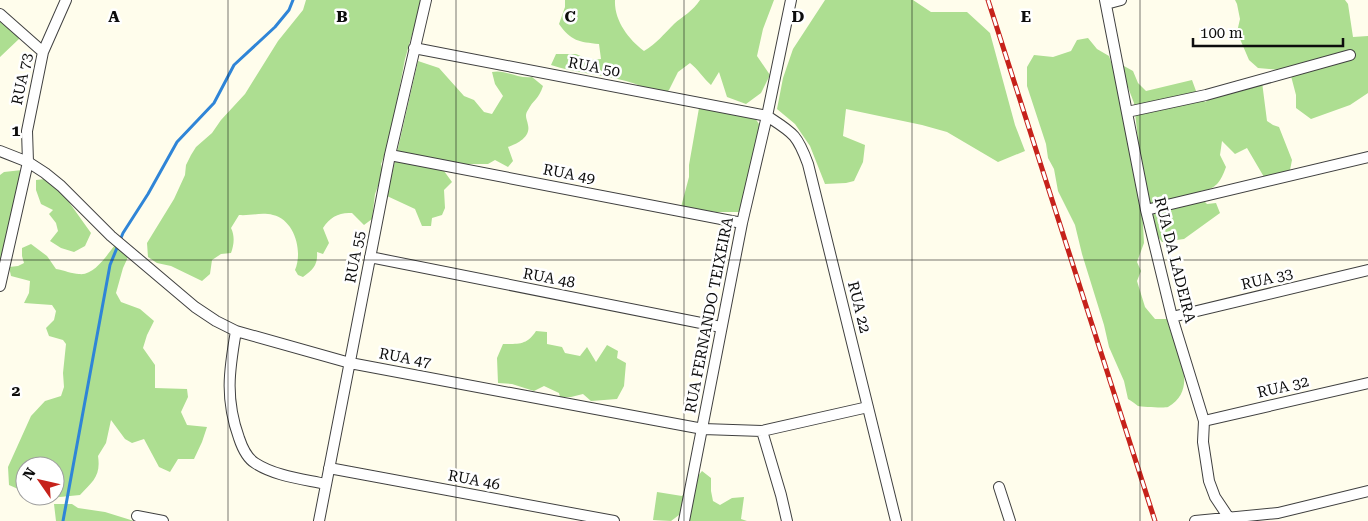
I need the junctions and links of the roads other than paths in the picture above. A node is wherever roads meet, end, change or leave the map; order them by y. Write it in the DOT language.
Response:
graph roads {
  1 [pos="66,0"];
  2 [pos="426,0"];
  3 [pos="790,0"];
  4 [pos="1121,0"];
  5 [pos="1106,2"];
  6 [pos="0,14"];
  7 [pos="414,48"];
  8 [pos="43,52"];
  9 [pos="1350,55"];
  10 [pos="1127,112"];
  11 [pos="767,116"];
  12 [pos="0,151"];
  13 [pos="390,155"];
  14 [pos="1368,157"];
  15 [pos="28,162"];
  16 [pos="1146,210"];
  17 [pos="742,223"];
  18 [pos="370,257"];
  19 [pos="1368,270"];
  20 [pos="0,286"];
  21 [pos="1172,317"];
  22 [pos="721,327"];
  23 [pos="236,332"];
  24 [pos="350,362"];
  25 [pos="1368,383"];
  26 [pos="868,407"];
  27 [pos="1204,421"];
  28 [pos="703,429"];
  29 [pos="762,431"];
  30 [pos="329,468"];
  31 [pos="325,484"];
  32 [pos="999,487"];
  33 [pos="1368,491"];
  34 [pos="137,516"];
  35 [pos="1230,519"];
  36 [pos="163,521"];
  37 [pos="319,521"];
  38 [pos="614,521"];
  39 [pos="684,521"];
  40 [pos="787,521"];
  41 [pos="896,521"];
  42 [pos="1010,521"];
  43 [pos="1195,521"];
  1 -- 8 [label="street, RUA 73"];
  2 -- 7 [label="street, RUA 55"];
  3 -- 11 [label="street, RUA FERNANDO TEIXEIRA"];
  4 -- 5 [label="street"];
  5 -- 10 [label="street, RUA DA LADEIRA"];
  6 -- 8 [label="street"];
  7 -- 11 [label="street, RUA 50"];
  7 -- 13 [label="street, RUA 55"];
  8 -- 15 [label="street, RUA 73"];
  9 -- 10 [label="street"];
  10 -- 16 [label="street, RUA DA LADEIRA"];
  11 -- 17 [label="street, RUA FERNANDO TEIXEIRA"];
  11 -- 26 [label="street, RUA 22"];
  12 -- 15 [label="street, RUA 47"];
  13 -- 17 [label="street, RUA 49"];
  13 -- 18 [label="street, RUA 55"];
  14 -- 16 [label="street"];
  15 -- 20 [label="street, RUA 73"];
  15 -- 23 [label="street, RUA 47"];
  16 -- 21 [label="street, RUA DA LADEIRA"];
  17 -- 22 [label="street, RUA FERNANDO TEIXEIRA"];
  18 -- 22 [label="street, RUA 48"];
  18 -- 24 [label="street, RUA 55"];
  19 -- 21 [label="street, RUA 33"];
  21 -- 27 [label="street, RUA DA LADEIRA"];
  22 -- 28 [label="street, RUA FERNANDO TEIXEIRA"];
  23 -- 24 [label="street, RUA 47"];
  23 -- 31 [label="street"];
  24 -- 28 [label="street, RUA 47"];
  24 -- 30 [label="street, RUA 55"];
  25 -- 27 [label="street, RUA 32"];
  26 -- 29 [label="street, RUA 47"];
  26 -- 41 [label="street, RUA 22"];
  27 -- 35 [label="street, RUA DA LADEIRA"];
  28 -- 29 [label="street, RUA 47"];
  28 -- 39 [label="street, RUA FERNANDO TEIXEIRA"];
  29 -- 40 [label="street"];
  30 -- 31 [label="street, RUA 55"];
  30 -- 38 [label="street, RUA 46"];
  31 -- 37 [label="street, RUA 55"];
  32 -- 42 [label="street"];
  33 -- 35 [label="street"];
  34 -- 36 [label="street"];
  35 -- 43 [label="street"];
}
